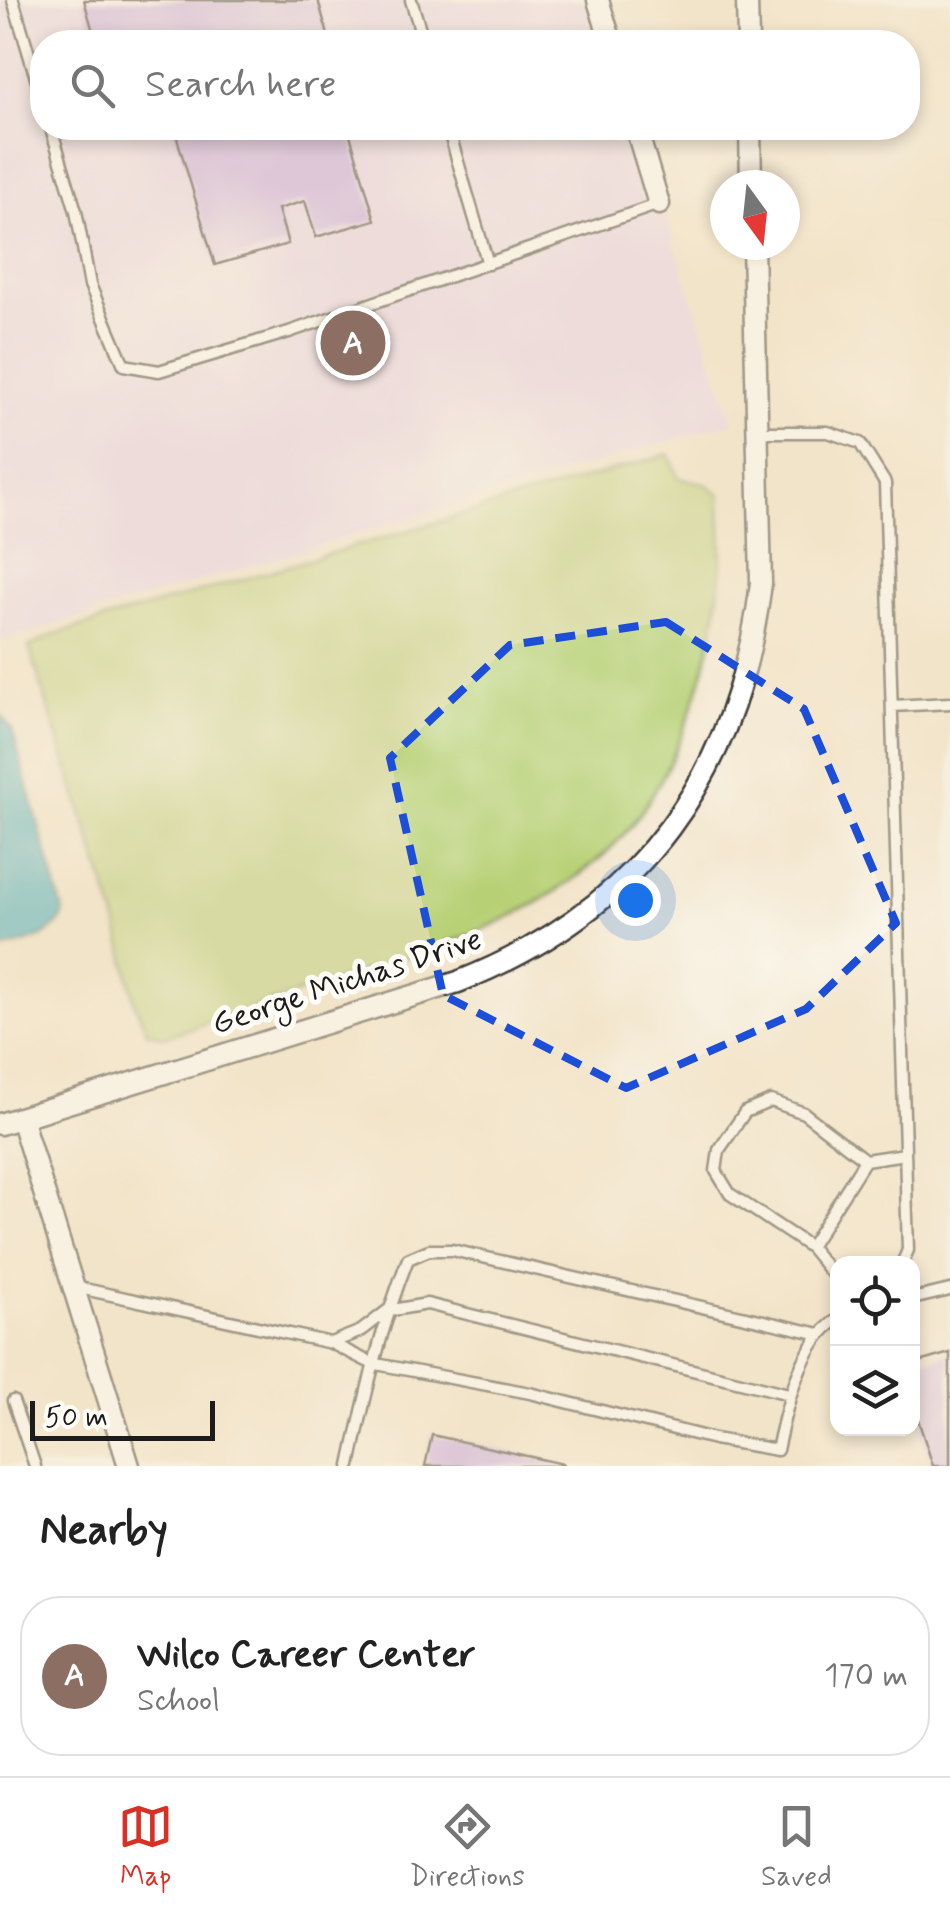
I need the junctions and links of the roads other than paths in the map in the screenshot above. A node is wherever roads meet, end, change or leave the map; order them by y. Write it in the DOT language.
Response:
graph roads {
  1 [pos="13,0"];
  2 [pos="412,0"];
  3 [pos="598,0"];
  4 [pos="747,0"];
  5 [pos="421,30"];
  6 [pos="607,30"];
  7 [pos="748,30"];
  8 [pos="30,57"];
  9 [pos="55,140"];
  10 [pos="452,140"];
  11 [pos="640,140"];
  12 [pos="750,140"];
  13 [pos="751,170"];
  14 [pos="659,204"];
  15 [pos="753,260"];
  16 [pos="488,264"];
  17 [pos="758,432"];
  18 [pos="950,703"];
  19 [pos="892,706"];
  20 [pos="21,1118"];
  21 [pos="0,1124"];
  22 [pos="905,1154"];
  23 [pos="865,1160"];
  24 [pos="810,1247"];
  25 [pos="905,1256"];
  26 [pos="830,1271"];
  27 [pos="74,1287"];
  28 [pos="950,1290"];
  29 [pos="920,1297"];
  30 [pos="388,1312"];
  31 [pos="830,1326"];
  32 [pos="820,1334"];
  33 [pos="331,1343"];
  34 [pos="372,1363"];
  35 [pos="789,1394"];
  36 [pos="13,1401"];
  37 [pos="34,1466"];
  38 [pos="129,1466"];
  39 [pos="350,1466"];
  1 -- 8 [label="lane"];
  2 -- 5 [label="lane"];
  3 -- 6 [label="street"];
  4 -- 7 [label="street"];
  9 -- 16 [label="lane"];
  10 -- 16 [label="lane"];
  11 -- 14 [label="street"];
  12 -- 13 [label="street"];
  14 -- 16 [label="lane"];
  15 -- 17 [label="street, George Michas Drive"];
  17 -- 19 [label="lane"];
  17 -- 20 [label="street, George Michas Drive"];
  18 -- 19 [label="lane"];
  19 -- 22 [label="lane"];
  20 -- 21 [label="street, George Michas Drive"];
  20 -- 27 [label="street"];
  22 -- 23 [label="lane"];
  22 -- 25 [label="lane"];
  23 -- 24 [label="lane"];
  23 -- 24 [label="lane"];
  24 -- 26 [label="lane"];
  27 -- 33 [label="lane"];
  27 -- 38 [label="street"];
  28 -- 29 [label="lane"];
  30 -- 32 [label="lane"];
  30 -- 33 [label="lane"];
  30 -- 34 [label="lane"];
  30 -- 35 [label="lane"];
  31 -- 32 [label="lane"];
  32 -- 35 [label="lane"];
  33 -- 34 [label="lane"];
  34 -- 35 [label="lane"];
  34 -- 39 [label="lane"];
  36 -- 37 [label="lane"];
}
